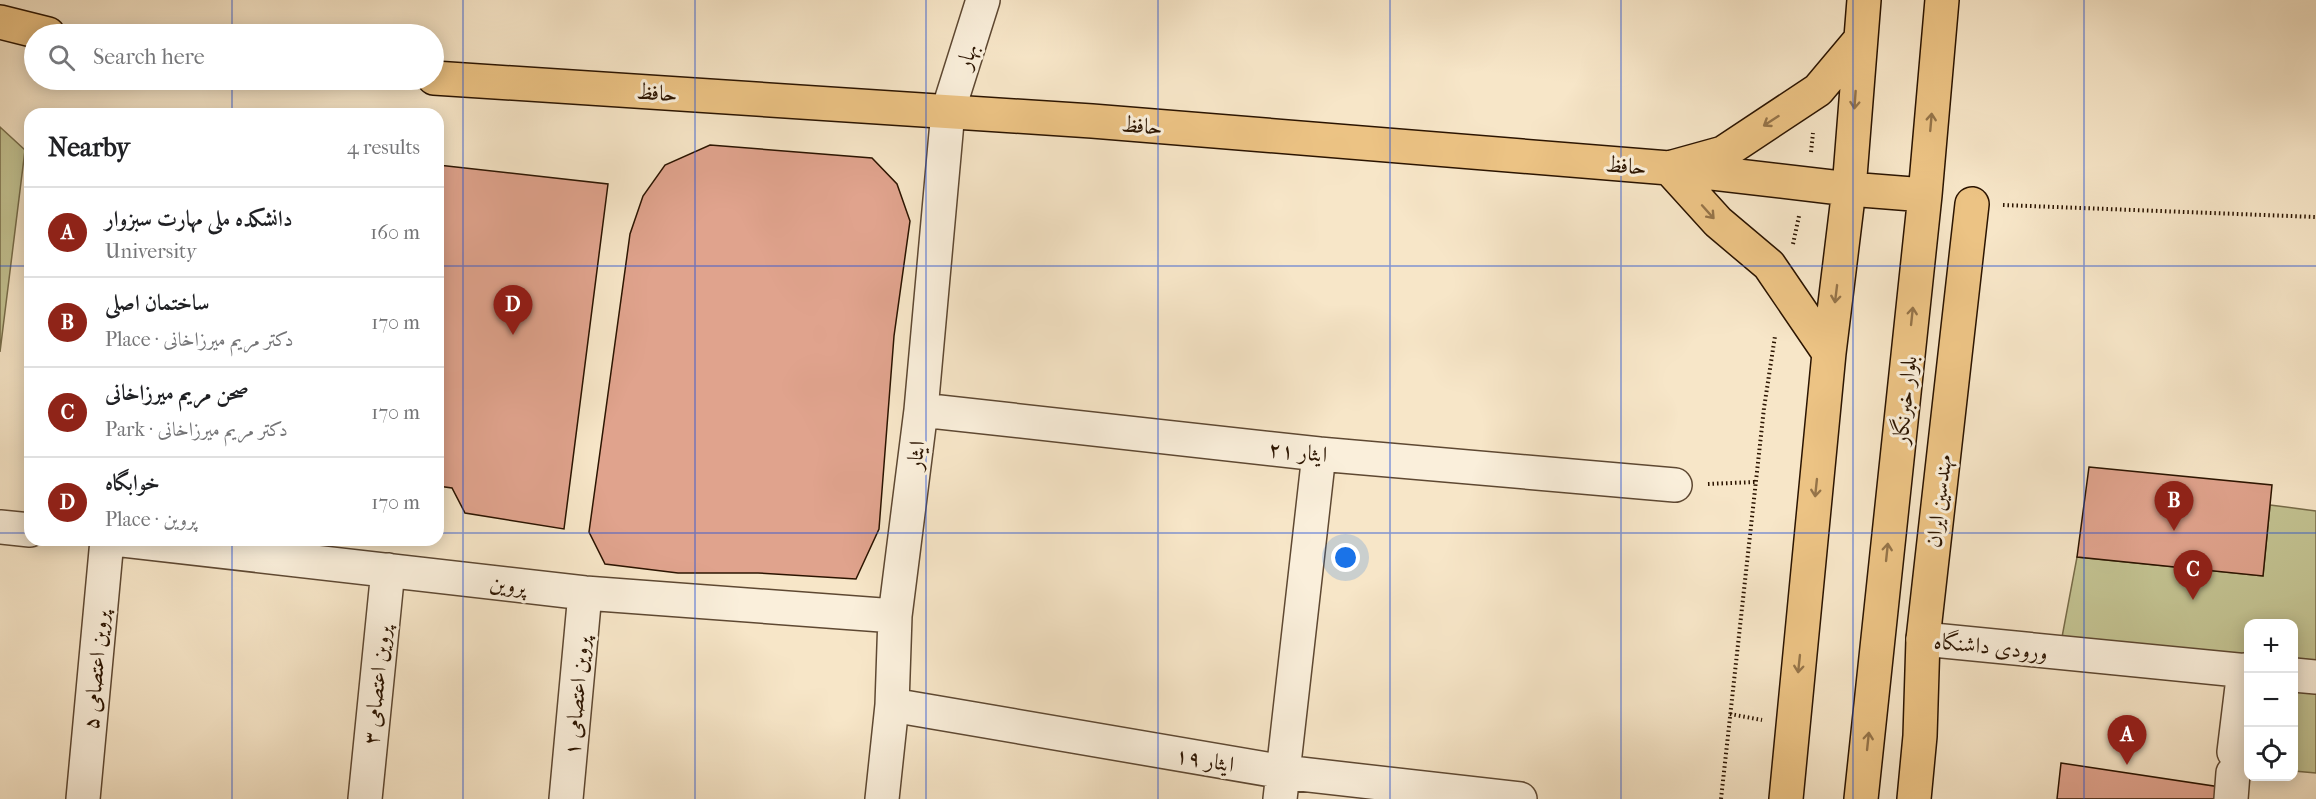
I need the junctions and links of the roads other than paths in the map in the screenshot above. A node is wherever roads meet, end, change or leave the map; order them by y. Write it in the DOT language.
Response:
graph roads {
  1 [pos="983,0"];
  2 [pos="1864,0"];
  3 [pos="1942,0"];
  4 [pos="0,22"];
  5 [pos="24,28"];
  6 [pos="1860,40"];
  7 [pos="444,79"];
  8 [pos="948,111"];
  9 [pos="1669,168"];
  10 [pos="1849,189"];
  11 [pos="1925,195"];
  12 [pos="1972,204"];
  13 [pos="1829,353"];
  14 [pos="921,410"];
  15 [pos="1319,454"];
  16 [pos="1676,485"];
  17 [pos="0,527"];
  18 [pos="24,529"];
  19 [pos="106,546"];
  20 [pos="176,546"];
  21 [pos="387,570"];
  22 [pos="585,593"];
  23 [pos="895,616"];
  24 [pos="1923,639"];
  25 [pos="2244,670"];
  26 [pos="2246,673"];
  27 [pos="2298,675"];
  28 [pos="2316,677"];
  29 [pos="892,705"];
  30 [pos="2233,775"];
  31 [pos="1281,786"];
  32 [pos="83,799"];
  33 [pos="365,799"];
  34 [pos="566,799"];
  35 [pos="882,799"];
  36 [pos="1520,799"];
  37 [pos="1786,799"];
  38 [pos="1862,799"];
  39 [pos="1914,799"];
  1 -- 8 [label="street, بهار"];
  2 -- 6 [label="main road"];
  11 -- 3 [label="main road, بلوار خبرنگار, one-way"];
  4 -- 5 [label="main road"];
  6 -- 9 [label="main road, one-way"];
  6 -- 10 [label="main road, one-way"];
  7 -- 8 [label="main road, حافظ"];
  8 -- 9 [label="main road, حافظ"];
  8 -- 14 [label="street, ایثار"];
  9 -- 10 [label="main road, حافظ"];
  9 -- 13 [label="main road, one-way"];
  10 -- 11 [label="main road, حافظ"];
  10 -- 13 [label="main road, one-way"];
  38 -- 11 [label="main road, بلوار خبرنگار, one-way"];
  12 -- 24 [label="main road, مهندسین ایران"];
  13 -- 37 [label="main road, one-way"];
  14 -- 15 [label="street, ایثار ۲۱"];
  14 -- 23 [label="street, ایثار"];
  15 -- 16 [label="street, ایثار ۲۱"];
  15 -- 31 [label="street"];
  17 -- 18 [label="street"];
  19 -- 32 [label="street, پروین اعتصامی ۵"];
  20 -- 21 [label="street, پروین"];
  21 -- 22 [label="street, پروین"];
  21 -- 33 [label="street, پروین اعتصامی ۳"];
  22 -- 23 [label="street, پروین"];
  22 -- 34 [label="street, پروین اعتصامی ۱"];
  23 -- 29 [label="street, ایثار"];
  24 -- 25 [label="street, ورودی داشنگاه"];
  24 -- 39 [label="main road, مهندسین ایران"];
  26 -- 30 [label="street"];
  27 -- 28 [label="street"];
  29 -- 31 [label="street, ایثار ۱۹"];
  29 -- 35 [label="street, ایثار"];
  31 -- 36 [label="street, ایثار ۱۹"];
}
